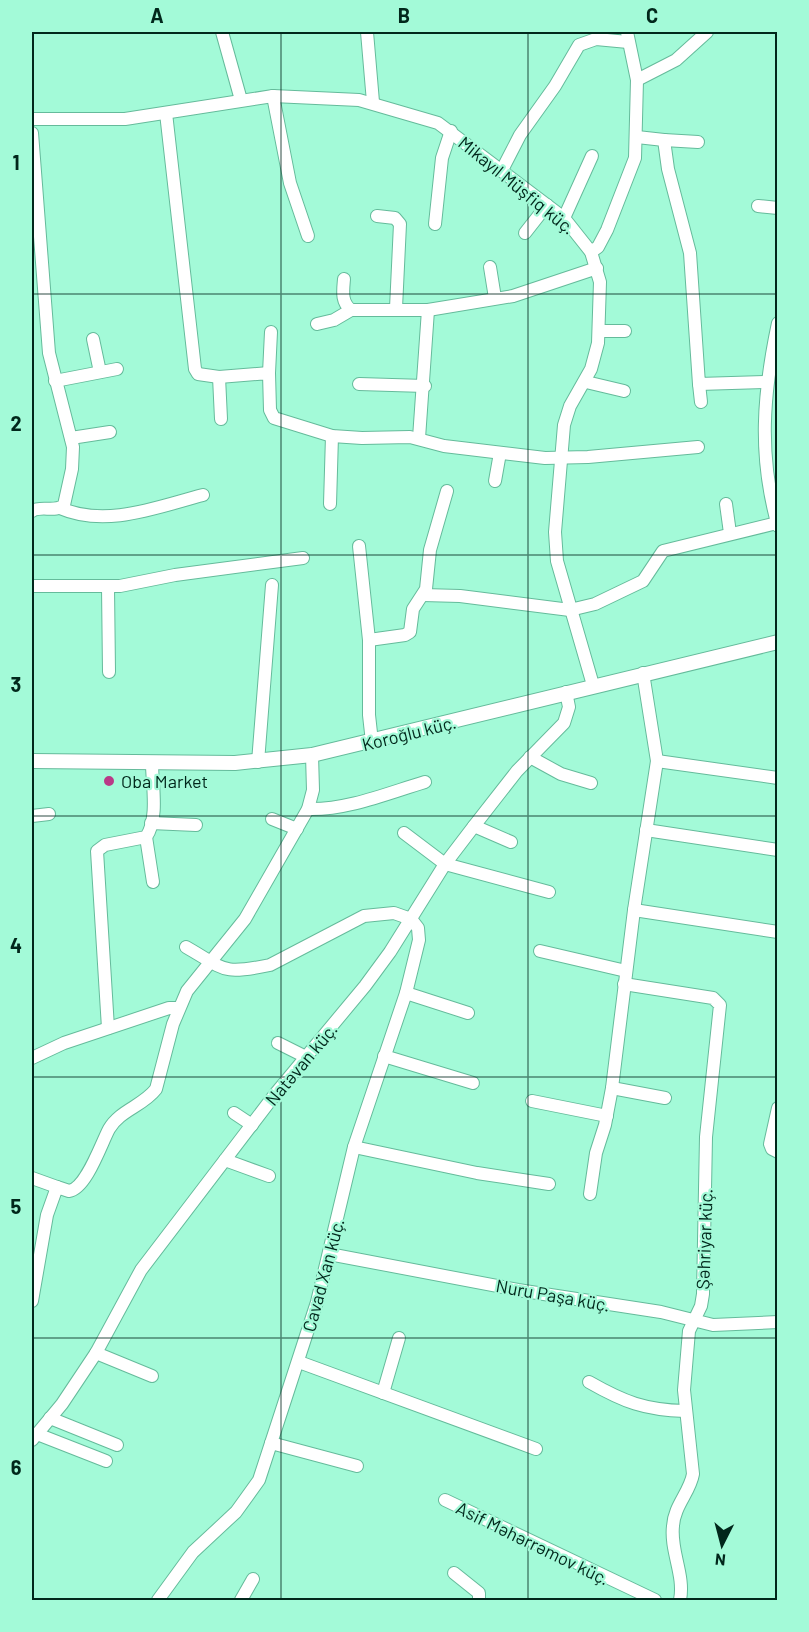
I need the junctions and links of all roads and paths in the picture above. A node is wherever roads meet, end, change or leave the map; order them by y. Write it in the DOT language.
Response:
graph roads {
  1 [pos="222,32"];
  2 [pos="367,32"];
  3 [pos="707,32"];
  4 [pos="627,37"];
  5 [pos="637,80"];
  6 [pos="273,96"];
  7 [pos="241,100"];
  8 [pos="373,102"];
  9 [pos="166,113"];
  10 [pos="32,119"];
  11 [pos="451,131"];
  12 [pos="32,133"];
  13 [pos="637,137"];
  14 [pos="664,140"];
  15 [pos="698,142"];
  16 [pos="592,156"];
  17 [pos="502,170"];
  18 [pos="548,205"];
  19 [pos="758,206"];
  20 [pos="777,208"];
  21 [pos="377,216"];
  22 [pos="564,218"];
  23 [pos="435,224"];
  24 [pos="525,233"];
  25 [pos="308,236"];
  26 [pos="591,252"];
  27 [pos="490,267"];
  28 [pos="597,268"];
  29 [pos="344,279"];
  30 [pos="495,298"];
  31 [pos="396,309"];
  32 [pos="351,310"];
  33 [pos="428,310"];
  34 [pos="777,323"];
  35 [pos="317,324"];
  36 [pos="600,331"];
  37 [pos="625,331"];
  38 [pos="271,332"];
  39 [pos="776,338"];
  40 [pos="93,339"];
  41 [pos="117,369"];
  42 [pos="100,372"];
  43 [pos="269,373"];
  44 [pos="219,377"];
  45 [pos="55,381"];
  46 [pos="586,382"];
  47 [pos="767,382"];
  48 [pos="359,384"];
  49 [pos="699,384"];
  50 [pos="425,386"];
  51 [pos="624,392"];
  52 [pos="701,402"];
  53 [pos="220,419"];
  54 [pos="110,432"];
  55 [pos="332,436"];
  56 [pos="71,438"];
  57 [pos="419,438"];
  58 [pos="698,447"];
  59 [pos="501,453"];
  60 [pos="559,458"];
  61 [pos="495,481"];
  62 [pos="447,490"];
  63 [pos="203,495"];
  64 [pos="774,497"];
  65 [pos="330,504"];
  66 [pos="726,504"];
  67 [pos="60,508"];
  68 [pos="32,511"];
  69 [pos="777,524"];
  70 [pos="730,533"];
  71 [pos="359,546"];
  72 [pos="303,558"];
  73 [pos="272,585"];
  74 [pos="32,586"];
  75 [pos="108,587"];
  76 [pos="423,595"];
  77 [pos="570,610"];
  78 [pos="369,640"];
  79 [pos="777,642"];
  80 [pos="109,672"];
  81 [pos="643,673"];
  82 [pos="593,686"];
  83 [pos="566,692"];
  84 [pos="372,742"];
  85 [pos="312,755"];
  86 [pos="530,757"];
  87 [pos="32,761"];
  88 [pos="657,761"];
  89 [pos="258,762"];
  90 [pos="152,763"];
  91 [pos="777,778"];
  92 [pos="425,782"];
  93 [pos="591,783"];
  94 [pos="308,809"];
  95 [pos="49,814"];
  96 [pos="32,816"];
  97 [pos="272,819"];
  98 [pos="152,823"];
  99 [pos="196,825"];
  100 [pos="474,826"];
  101 [pos="297,829"];
  102 [pos="646,830"];
  103 [pos="404,833"];
  104 [pos="146,837"];
  105 [pos="511,842"];
  106 [pos="777,850"];
  107 [pos="445,864"];
  108 [pos="153,882"];
  109 [pos="549,892"];
  110 [pos="634,910"];
  111 [pos="411,919"];
  112 [pos="777,932"];
  113 [pos="186,947"];
  114 [pos="540,951"];
  115 [pos="212,962"];
  116 [pos="626,971"];
  117 [pos="624,984"];
  118 [pos="406,993"];
  119 [pos="178,1008"];
  120 [pos="468,1013"];
  121 [pos="108,1028"];
  122 [pos="278,1043"];
  123 [pos="384,1056"];
  124 [pos="306,1057"];
  125 [pos="32,1058"];
  126 [pos="473,1083"];
  127 [pos="612,1088"];
  128 [pos="665,1098"];
  129 [pos="532,1101"];
  130 [pos="777,1108"];
  131 [pos="234,1113"];
  132 [pos="607,1116"];
  133 [pos="252,1125"];
  134 [pos="354,1147"];
  135 [pos="777,1152"];
  136 [pos="225,1160"];
  137 [pos="269,1176"];
  138 [pos="32,1178"];
  139 [pos="549,1184"];
  140 [pos="57,1187"];
  141 [pos="590,1194"];
  142 [pos="330,1254"];
  143 [pos="32,1301"];
  144 [pos="694,1321"];
  145 [pos="777,1322"];
  146 [pos="399,1338"];
  147 [pos="96,1353"];
  148 [pos="299,1362"];
  149 [pos="152,1376"];
  150 [pos="590,1382"];
  151 [pos="383,1393"];
  152 [pos="684,1411"];
  153 [pos="50,1418"];
  154 [pos="34,1437"];
  155 [pos="271,1443"];
  156 [pos="117,1445"];
  157 [pos="536,1449"];
  158 [pos="106,1461"];
  159 [pos="357,1466"];
  160 [pos="445,1500"];
  161 [pos="454,1573"];
  162 [pos="253,1579"];
  163 [pos="158,1600"];
  164 [pos="242,1600"];
  165 [pos="479,1600"];
  166 [pos="655,1600"];
  167 [pos="680,1600"];
  1 -- 7 [label="street"];
  2 -- 8 [label="street"];
  3 -- 5 [label="street"];
  4 -- 5 [label="street"];
  4 -- 17 [label="street"];
  5 -- 13 [label="street"];
  6 -- 7 [label="street, Mikayıl Müşfiq küç."];
  6 -- 8 [label="street, Mikayıl Müşfiq küç."];
  6 -- 25 [label="street"];
  7 -- 9 [label="street, Mikayıl Müşfiq küç."];
  8 -- 11 [label="street, Mikayıl Müşfiq küç."];
  9 -- 10 [label="street, Mikayıl Müşfiq küç."];
  9 -- 44 [label="street"];
  11 -- 17 [label="street, Mikayıl Müşfiq küç."];
  11 -- 23 [label="street"];
  12 -- 45 [label="street"];
  13 -- 14 [label="street"];
  13 -- 26 [label="street"];
  14 -- 15 [label="street"];
  14 -- 49 [label="street"];
  16 -- 22 [label="street"];
  17 -- 18 [label="street, Mikayıl Müşfiq küç."];
  18 -- 22 [label="street, Mikayıl Müşfiq küç."];
  18 -- 24 [label="street"];
  19 -- 20 [label="street"];
  21 -- 31 [label="street"];
  22 -- 26 [label="street, Mikayıl Müşfiq küç."];
  26 -- 28 [label="street, Mikayıl Müşfiq küç."];
  27 -- 30 [label="street"];
  28 -- 30 [label="street"];
  28 -- 36 [label="street, Mikayıl Müşfiq küç."];
  29 -- 32 [label="street"];
  30 -- 33 [label="street"];
  31 -- 32 [label="street"];
  31 -- 33 [label="street"];
  32 -- 35 [label="street"];
  33 -- 50 [label="street"];
  34 -- 39 [label="street"];
  36 -- 37 [label="street"];
  36 -- 46 [label="street, Mikayıl Müşfiq küç."];
  38 -- 43 [label="street"];
  39 -- 47 [label="street"];
  40 -- 42 [label="street"];
  41 -- 42 [label="street"];
  42 -- 45 [label="street"];
  43 -- 44 [label="street"];
  43 -- 55 [label="street"];
  44 -- 53 [label="street"];
  45 -- 56 [label="street"];
  46 -- 51 [label="street"];
  46 -- 60 [label="street, Mikayıl Müşfiq küç."];
  47 -- 49 [label="street"];
  47 -- 64 [label="street"];
  48 -- 50 [label="street"];
  49 -- 52 [label="street"];
  50 -- 57 [label="street"];
  54 -- 56 [label="street"];
  55 -- 57 [label="street"];
  55 -- 65 [label="street"];
  56 -- 67 [label="street"];
  57 -- 59 [label="street"];
  58 -- 60 [label="street"];
  59 -- 60 [label="street"];
  59 -- 61 [label="street"];
  60 -- 77 [label="street, Mikayıl Müşfiq küç."];
  62 -- 76 [label="street"];
  63 -- 67 [label="street"];
  64 -- 69 [label="street"];
  66 -- 70 [label="street"];
  67 -- 68 [label="street"];
  69 -- 70 [label="street"];
  70 -- 77 [label="street"];
  71 -- 78 [label="street"];
  72 -- 75 [label="street"];
  73 -- 89 [label="street"];
  74 -- 75 [label="street"];
  75 -- 80 [label="street"];
  76 -- 77 [label="street"];
  76 -- 78 [label="street"];
  77 -- 82 [label="street, Mikayıl Müşfiq küç."];
  78 -- 84 [label="street"];
  79 -- 81 [label="street, Koroğlu küç."];
  81 -- 82 [label="street, Koroğlu küç."];
  81 -- 88 [label="street"];
  82 -- 83 [label="street, Koroğlu küç."];
  83 -- 84 [label="street, Koroğlu küç."];
  83 -- 86 [label="street, Natəvan küç."];
  84 -- 85 [label="street, Koroğlu küç."];
  85 -- 89 [label="street, Koroğlu küç."];
  85 -- 94 [label="street"];
  86 -- 93 [label="street"];
  86 -- 100 [label="street, Natəvan küç."];
  87 -- 90 [label="street, Koroğlu küç."];
  88 -- 91 [label="street"];
  88 -- 102 [label="street"];
  89 -- 90 [label="street, Koroğlu küç."];
  90 -- 98 [label="street"];
  92 -- 94 [label="street"];
  94 -- 101 [label="street"];
  95 -- 96 [label="street"];
  97 -- 101 [label="street"];
  98 -- 99 [label="street"];
  98 -- 104 [label="street"];
  100 -- 105 [label="street"];
  100 -- 107 [label="street, Natəvan küç."];
  101 -- 115 [label="street"];
  102 -- 106 [label="street"];
  102 -- 110 [label="street"];
  103 -- 107 [label="street"];
  104 -- 108 [label="street"];
  104 -- 121 [label="street"];
  107 -- 109 [label="street"];
  107 -- 111 [label="street, Natəvan küç."];
  110 -- 112 [label="street"];
  110 -- 116 [label="street"];
  111 -- 115 [label="street"];
  111 -- 118 [label="street, Cavad Xan küç."];
  111 -- 124 [label="street, Natəvan küç."];
  113 -- 115 [label="street"];
  114 -- 116 [label="street"];
  115 -- 119 [label="street"];
  116 -- 117 [label="street"];
  117 -- 127 [label="street"];
  117 -- 144 [label="street, Şəhriyar küç."];
  118 -- 120 [label="street"];
  118 -- 123 [label="street, Cavad Xan küç."];
  119 -- 121 [label="street"];
  119 -- 140 [label="street"];
  121 -- 125 [label="street"];
  122 -- 124 [label="street"];
  123 -- 126 [label="street"];
  123 -- 134 [label="street, Cavad Xan küç."];
  124 -- 133 [label="street, Natəvan küç."];
  127 -- 128 [label="street"];
  127 -- 132 [label="street"];
  129 -- 132 [label="street"];
  130 -- 135 [label="street"];
  131 -- 133 [label="street"];
  132 -- 141 [label="street"];
  133 -- 136 [label="street, Natəvan küç."];
  134 -- 139 [label="street"];
  134 -- 142 [label="street, Cavad Xan küç."];
  136 -- 137 [label="street"];
  136 -- 147 [label="street, Natəvan küç."];
  138 -- 140 [label="street"];
  140 -- 143 [label="street"];
  142 -- 144 [label="street, Nuru Paşa küç."];
  142 -- 148 [label="street, Cavad Xan küç."];
  144 -- 145 [label="street, Nuru Paşa küç."];
  144 -- 152 [label="street, Şəhriyar küç."];
  146 -- 151 [label="street"];
  147 -- 149 [label="street"];
  147 -- 153 [label="street, Natəvan küç."];
  148 -- 151 [label="street"];
  148 -- 155 [label="street, Cavad Xan küç."];
  150 -- 152 [label="street"];
  151 -- 157 [label="street"];
  152 -- 167 [label="street, Şəhriyar küç."];
  153 -- 154 [label="street, Natəvan küç."];
  153 -- 156 [label="street"];
  154 -- 158 [label="street"];
  155 -- 159 [label="street"];
  155 -- 163 [label="street, Cavad Xan küç."];
  160 -- 166 [label="street, Asif Məhərrəmov küç."];
  161 -- 165 [label="street"];
  162 -- 164 [label="street"];
}
